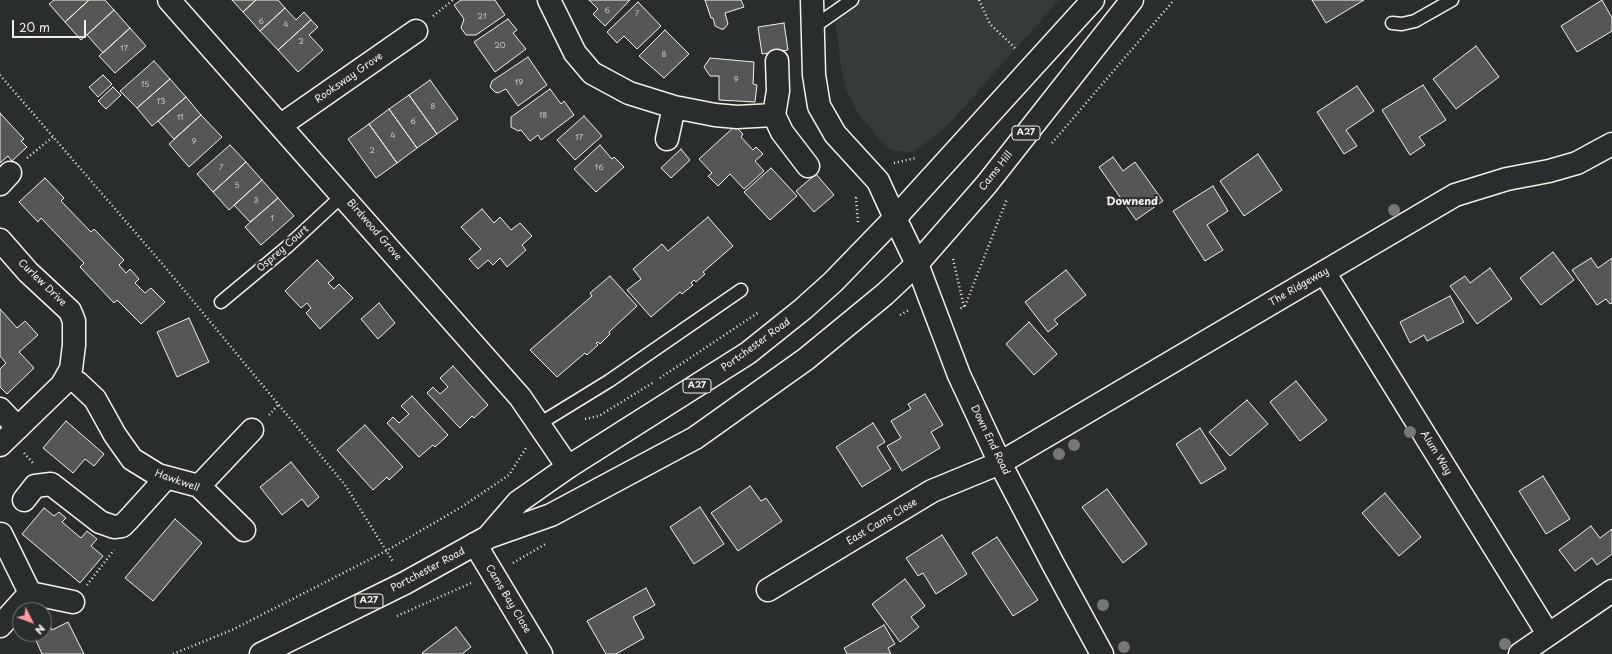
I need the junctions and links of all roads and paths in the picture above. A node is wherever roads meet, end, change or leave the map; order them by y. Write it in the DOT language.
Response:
graph roads {
  1 [pos="169,0"];
  2 [pos="549,0"];
  3 [pos="812,0"];
  4 [pos="852,0"];
  5 [pos="979,0"];
  6 [pos="1093,0"];
  7 [pos="1132,0"];
  8 [pos="1174,0"];
  9 [pos="1452,0"];
  10 [pos="1392,23"];
  11 [pos="812,28"];
  12 [pos="416,31"];
  13 [pos="1018,51"];
  14 [pos="777,61"];
  15 [pos="0,75"];
  16 [pos="674,107"];
  17 [pos="774,115"];
  18 [pos="281,125"];
  19 [pos="54,135"];
  20 [pos="667,139"];
  21 [pos="1050,144"];
  22 [pos="1612,144"];
  23 [pos="808,166"];
  24 [pos="5,178"];
  25 [pos="343,195"];
  26 [pos="999,203"];
  27 [pos="895,218"];
  28 [pos="0,240"];
  29 [pos="917,264"];
  30 [pos="1324,272"];
  31 [pos="741,290"];
  32 [pos="221,302"];
  33 [pos="964,307"];
  34 [pos="67,378"];
  35 [pos="0,409"];
  36 [pos="539,424"];
  37 [pos="252,430"];
  38 [pos="9,436"];
  39 [pos="1000,463"];
  40 [pos="568,467"];
  41 [pos="166,478"];
  42 [pos="51,484"];
  43 [pos="198,486"];
  44 [pos="24,500"];
  45 [pos="122,526"];
  46 [pos="244,530"];
  47 [pos="1,534"];
  48 [pos="481,541"];
  49 [pos="493,574"];
  50 [pos="768,590"];
  51 [pos="1612,591"];
  52 [pos="30,593"];
  53 [pos="73,602"];
  54 [pos="392,618"];
  55 [pos="0,626"];
  56 [pos="1548,634"];
  57 [pos="173,654"];
  58 [pos="261,654"];
  59 [pos="541,654"];
  60 [pos="1102,654"];
  61 [pos="1520,654"];
  1 -- 18 [label="street, Birdwood Grove"];
  2 -- 16 [label="street"];
  3 -- 11 [label="street, Down End Road"];
  4 -- 11 [label="lane"];
  5 -- 13 [label="path"];
  6 -- 27 [label="street, A27"];
  7 -- 29 [label="street, Cams Hill / A27"];
  8 -- 21 [label="path"];
  9 -- 10 [label="lane"];
  11 -- 27 [label="street, Down End Road"];
  12 -- 18 [label="street, Rooksway Grove"];
  14 -- 17 [label="street"];
  15 -- 19 [label="path"];
  16 -- 17 [label="street"];
  16 -- 20 [label="street"];
  17 -- 23 [label="street"];
  18 -- 25 [label="street, Birdwood Grove"];
  19 -- 24 [label="path"];
  19 -- 57 [label="path"];
  22 -- 30 [label="street, The Ridgeway"];
  25 -- 32 [label="lane, Osprey Court"];
  25 -- 36 [label="street, Birdwood Grove"];
  26 -- 33 [label="path"];
  27 -- 29 [label="street, Down End Road"];
  27 -- 40 [label="street, Portchester Road / A27"];
  28 -- 34 [label="street, Curlew Drive"];
  29 -- 39 [label="street, Down End Road"];
  29 -- 48 [label="street, Portchester Road / A27"];
  30 -- 39 [label="street, The Ridgeway"];
  30 -- 56 [label="street, Alum Way"];
  31 -- 36 [label="lane"];
  34 -- 38 [label="street, Curlew Drive"];
  34 -- 41 [label="street, Hawkwell"];
  35 -- 38 [label="street"];
  36 -- 40 [label="street, Birdwood Grove"];
  37 -- 43 [label="street"];
  38 -- 42 [label="path"];
  39 -- 50 [label="street, East Cams Close"];
  39 -- 60 [label="street, Down End Road"];
  40 -- 48 [label="street, Portchester Road / A27"];
  41 -- 43 [label="street, Hawkwell"];
  41 -- 45 [label="street"];
  42 -- 44 [label="street"];
  42 -- 45 [label="street"];
  43 -- 46 [label="street, Hawkwell"];
  45 -- 53 [label="path"];
  47 -- 52 [label="street"];
  48 -- 49 [label="street, Cams Bay Close"];
  48 -- 58 [label="street, Portchester Road / A27"];
  49 -- 54 [label="path"];
  49 -- 59 [label="street, Cams Bay Close"];
  51 -- 56 [label="street"];
  52 -- 53 [label="street"];
  52 -- 55 [label="street"];
  56 -- 61 [label="street"];
}
